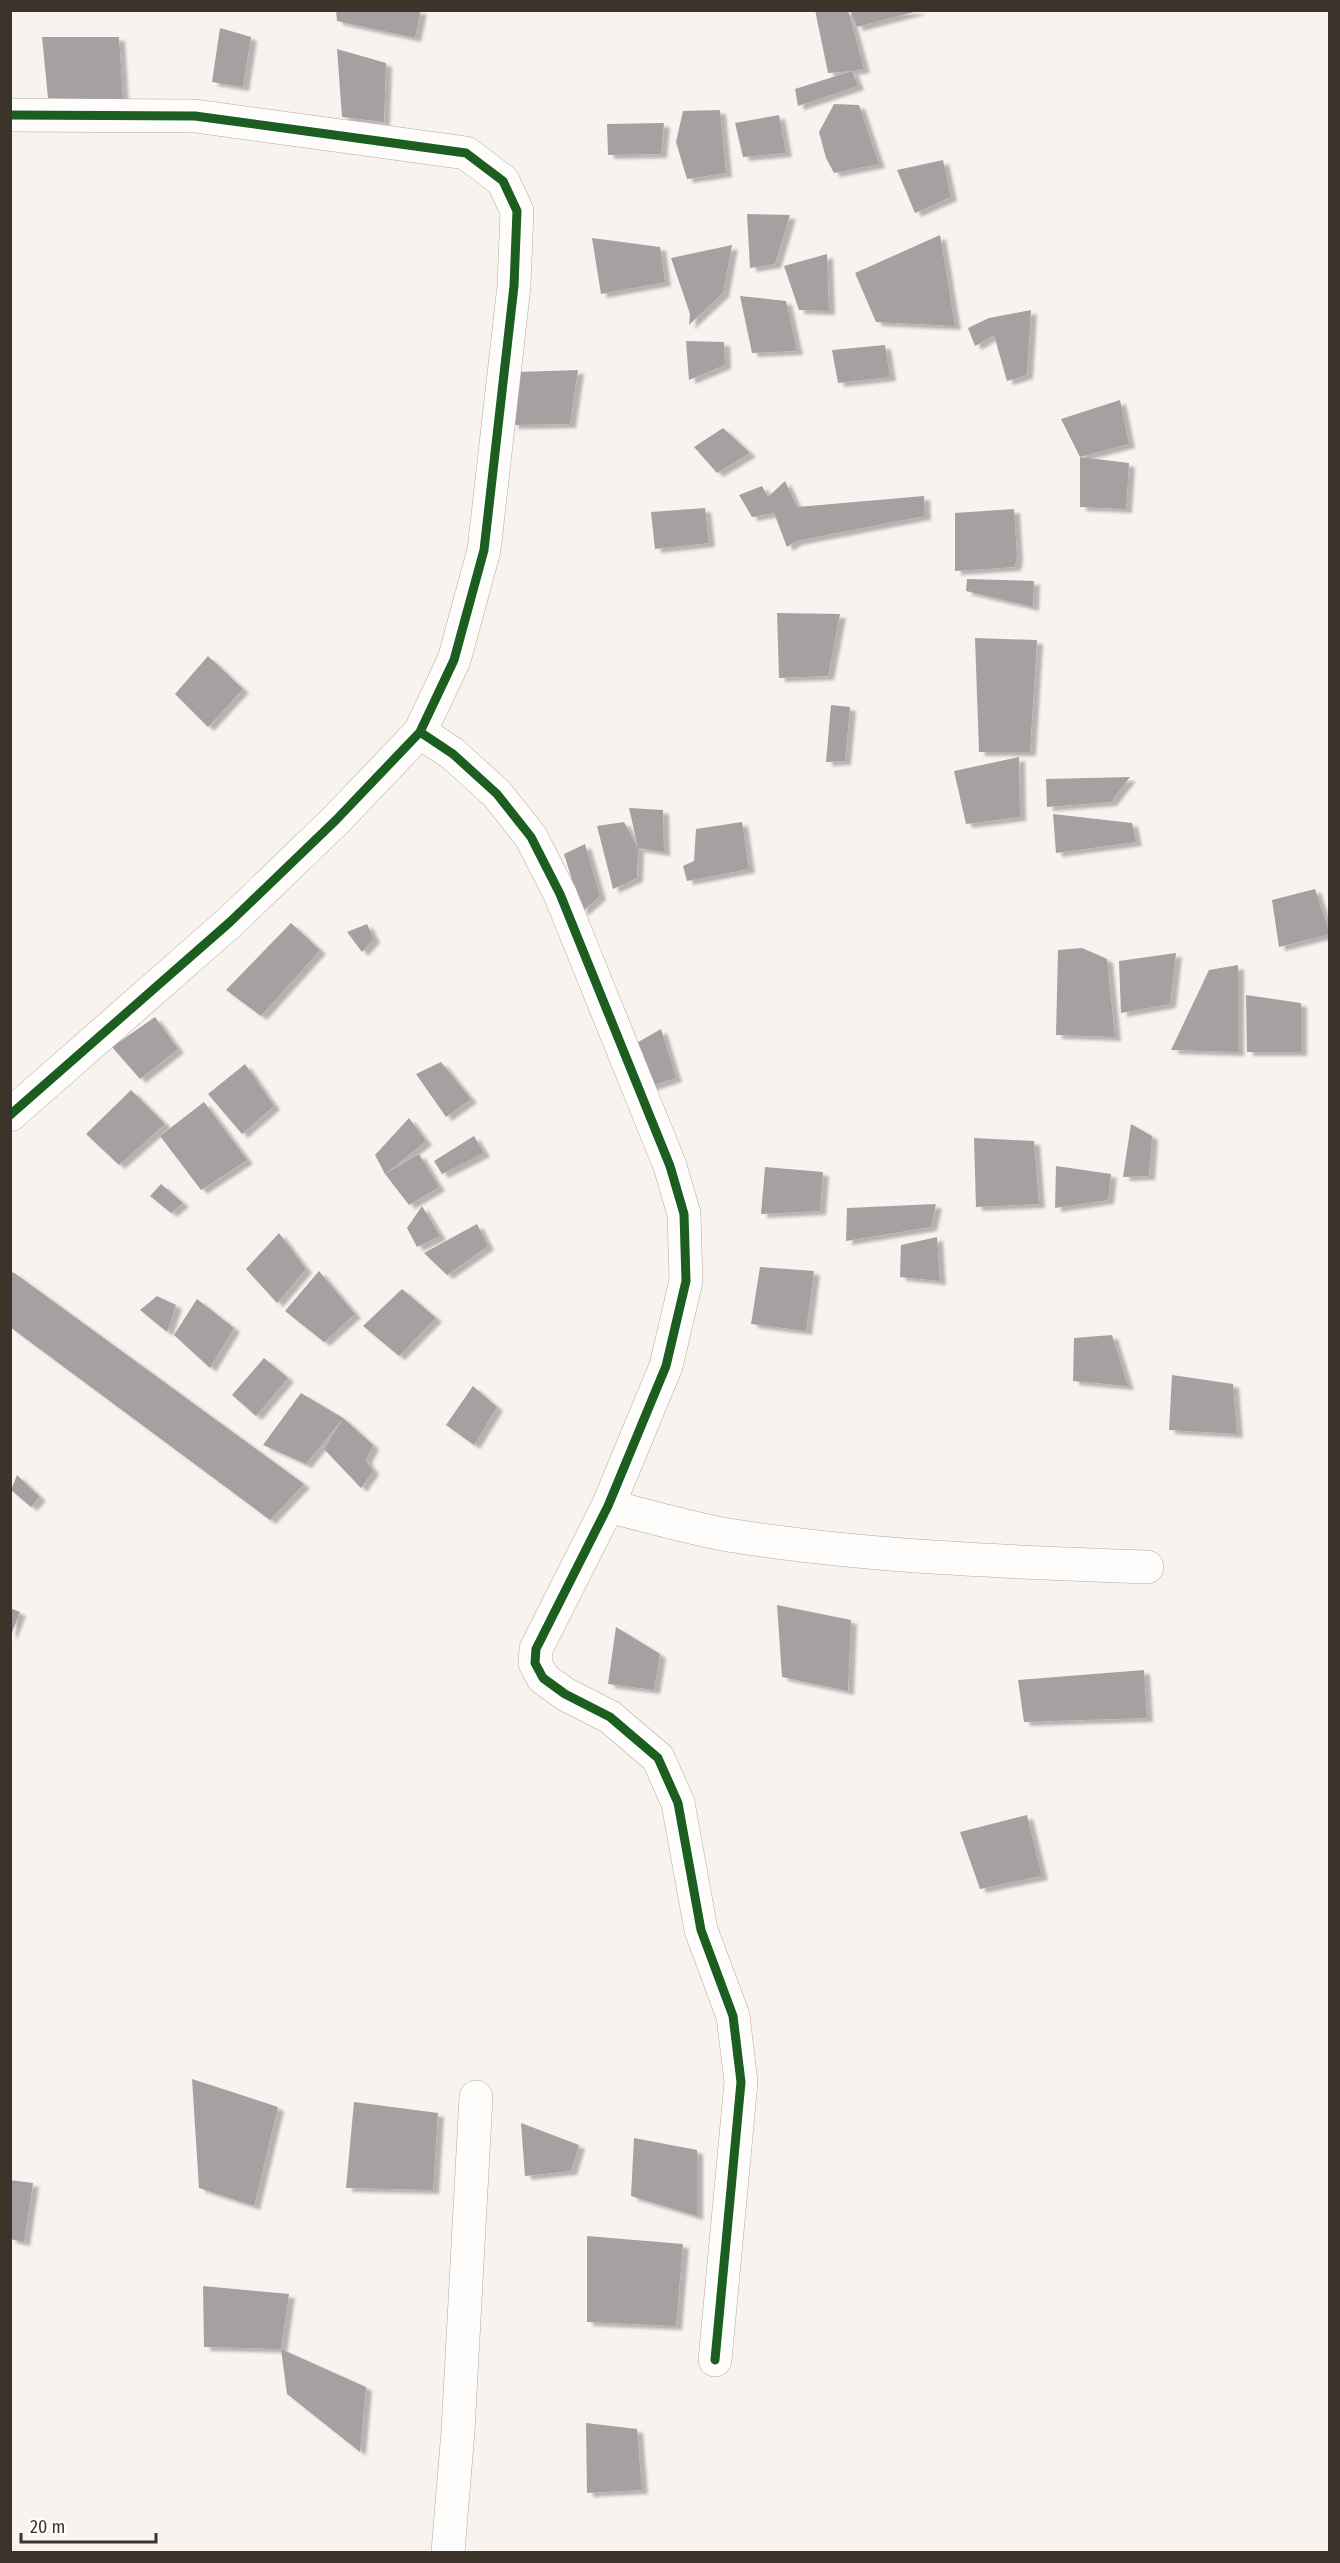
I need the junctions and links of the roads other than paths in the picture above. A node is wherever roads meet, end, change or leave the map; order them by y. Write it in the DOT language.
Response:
graph roads {
  1 [pos="10,115"];
  2 [pos="420,732"];
  3 [pos="10,1115"];
  4 [pos="608,1506"];
  5 [pos="1147,1567"];
  6 [pos="476,2097"];
  7 [pos="714,2360"];
  8 [pos="448,2553"];
  1 -- 2 [label="street"];
  2 -- 3 [label="street"];
  2 -- 4 [label="street"];
  4 -- 5 [label="street"];
  4 -- 7 [label="street"];
  6 -- 8 [label="street"];
}
